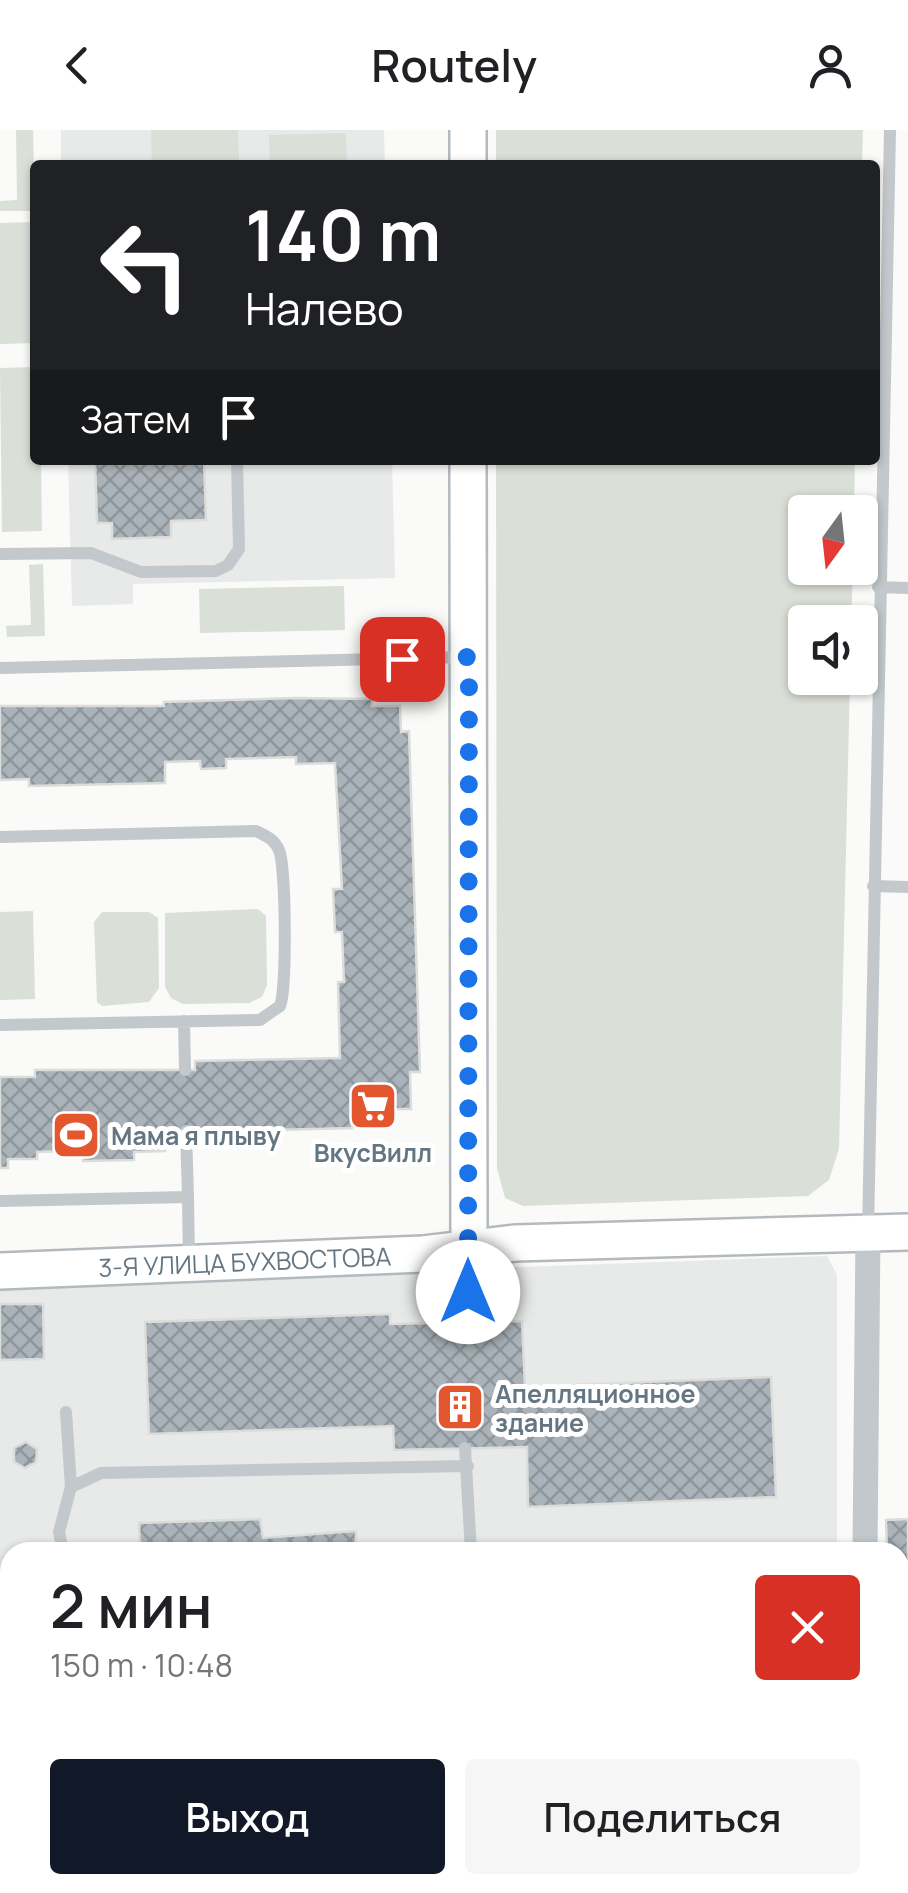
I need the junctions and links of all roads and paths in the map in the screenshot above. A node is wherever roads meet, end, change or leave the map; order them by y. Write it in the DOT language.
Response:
graph roads {
  1 [pos="468,130"];
  2 [pos="890,130"];
  3 [pos="468,160"];
  4 [pos="238,465"];
  5 [pos="468,465"];
  6 [pos="0,554"];
  7 [pos="878,587"];
  8 [pos="908,588"];
  9 [pos="469,657"];
  10 [pos="0,668"];
  11 [pos="0,837"];
  12 [pos="873,886"];
  13 [pos="908,887"];
  14 [pos="184,1021"];
  15 [pos="0,1025"];
  16 [pos="185,1070"];
  17 [pos="186,1131"];
  18 [pos="188,1197"];
  19 [pos="0,1201"];
  20 [pos="868,1232"];
  21 [pos="908,1232"];
  22 [pos="469,1251"];
  23 [pos="189,1264"];
  24 [pos="0,1271"];
  25 [pos="462,1322"];
  26 [pos="66,1412"];
  27 [pos="465,1448"];
  28 [pos="468,1466"];
  29 [pos="71,1487"];
  30 [pos="61,1542"];
  31 [pos="471,1542"];
  32 [pos="865,1542"];
  1 -- 3 [label="street"];
  2 -- 7 [label="lane"];
  4 -- 6 [label="lane"];
  5 -- 9 [label="street"];
  7 -- 8 [label="lane"];
  7 -- 12 [label="lane"];
  9 -- 10 [label="lane"];
  9 -- 22 [label="street"];
  11 -- 14 [label="lane"];
  12 -- 13 [label="lane"];
  12 -- 20 [label="lane"];
  14 -- 15 [label="lane"];
  14 -- 16 [label="lane"];
  17 -- 18 [label="lane"];
  18 -- 19 [label="lane"];
  18 -- 23 [label="lane"];
  20 -- 21 [label="street, 3-Я УЛИЦА БУХВОСТОВА"];
  20 -- 22 [label="street, 3-Я УЛИЦА БУХВОСТОВА"];
  20 -- 32 [label="street"];
  22 -- 23 [label="street, 3-Я УЛИЦА БУХВОСТОВА"];
  22 -- 25 [label="lane"];
  23 -- 24 [label="street, 3-Я УЛИЦА БУХВОСТОВА"];
  26 -- 29 [label="lane"];
  27 -- 28 [label="lane"];
  28 -- 29 [label="lane"];
  28 -- 31 [label="lane"];
  29 -- 30 [label="lane"];
}
